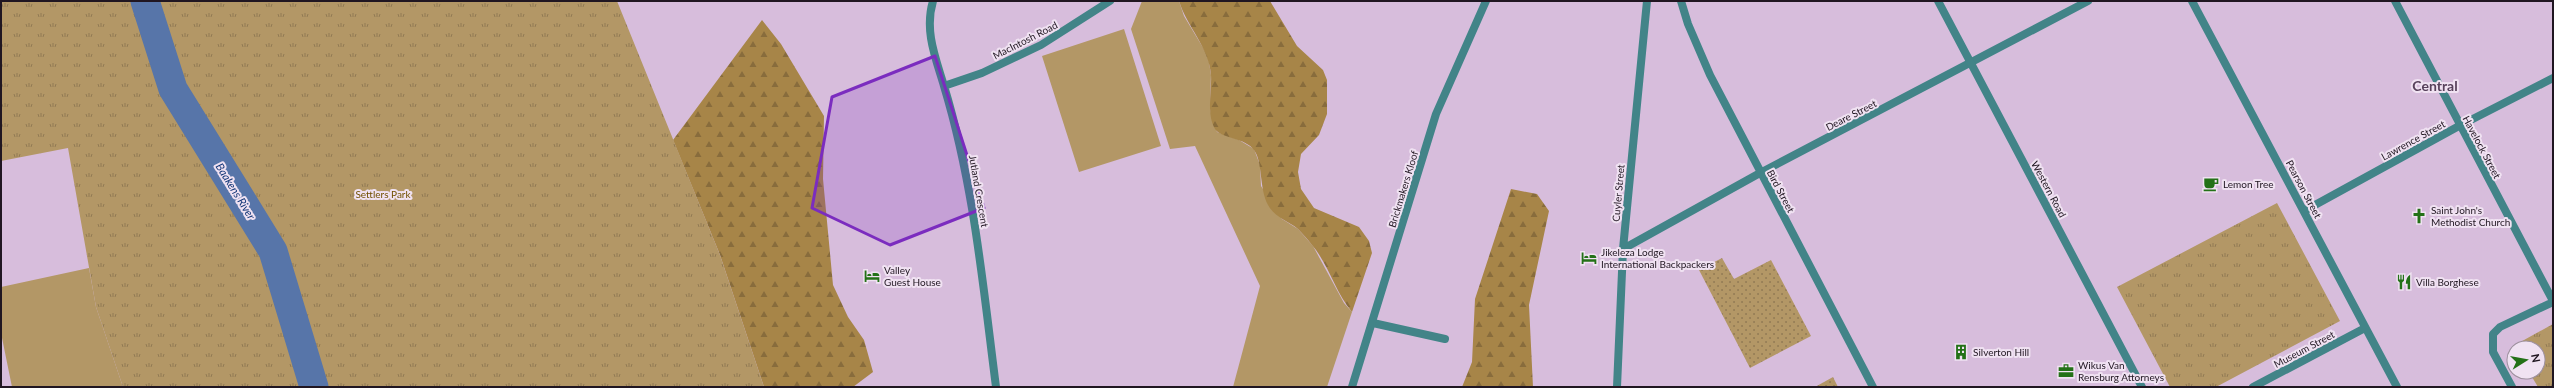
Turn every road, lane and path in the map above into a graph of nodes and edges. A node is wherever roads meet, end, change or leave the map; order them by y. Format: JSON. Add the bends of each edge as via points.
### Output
{"nodes":[{"id":1,"x":933,"y":1,"type":"edge"},
{"id":2,"x":1110,"y":1,"type":"edge"},
{"id":3,"x":1486,"y":1,"type":"edge"},
{"id":4,"x":1647,"y":1,"type":"edge"},
{"id":5,"x":1681,"y":1,"type":"edge"},
{"id":6,"x":1938,"y":1,"type":"edge"},
{"id":7,"x":2088,"y":1,"type":"edge"},
{"id":8,"x":2192,"y":1,"type":"edge"},
{"id":9,"x":2395,"y":1,"type":"edge"},
{"id":10,"x":1971,"y":64,"type":"junction"},
{"id":11,"x":2553,"y":78,"type":"edge"},
{"id":12,"x":944,"y":86,"type":"junction"},
{"id":13,"x":2459,"y":126,"type":"junction"},
{"id":14,"x":1760,"y":173,"type":"junction"},
{"id":15,"x":2304,"y":211,"type":"junction"},
{"id":16,"x":1623,"y":248,"type":"junction"},
{"id":17,"x":2553,"y":302,"type":"edge"},
{"id":18,"x":1373,"y":323,"type":"junction"},
{"id":19,"x":2365,"y":328,"type":"junction"},
{"id":20,"x":1445,"y":339,"type":"dead end"},
{"id":21,"x":996,"y":387,"type":"edge"},
{"id":22,"x":1352,"y":387,"type":"edge"},
{"id":23,"x":1617,"y":387,"type":"edge"},
{"id":24,"x":1873,"y":387,"type":"edge"},
{"id":25,"x":2142,"y":387,"type":"edge"},
{"id":26,"x":2253,"y":387,"type":"edge"},
{"id":27,"x":2397,"y":387,"type":"edge"},
{"id":28,"x":2512,"y":387,"type":"edge"}],
"edges":[{"from":1,"to":12,"type":"street","name":"Jutland Crescent","via":[[931,48]]},
{"from":2,"to":12,"type":"street","name":"MacIntosh Road","via":[[1041,45],[982,73]]},
{"from":3,"to":18,"type":"street","name":"Brickmakers Kloof","via":[[1436,114]]},
{"from":4,"to":16,"type":"street","name":"Cuyler Street"},
{"from":5,"to":14,"type":"street","name":"Bird Street","via":[[1710,75]]},
{"from":6,"to":10,"type":"street","name":"Western Road"},
{"from":7,"to":10,"type":"street","name":"Deare Street"},
{"from":8,"to":15,"type":"street","name":"Pearson Street"},
{"from":9,"to":13,"type":"street","name":"Havelock Street"},
{"from":10,"to":14,"type":"street","name":"Deare Street"},
{"from":10,"to":25,"type":"street","name":"Western Road"},
{"from":11,"to":13,"type":"street","name":"Lawrence Street"},
{"from":12,"to":21,"type":"street","name":"Jutland Crescent","via":[[971,194]]},
{"from":13,"to":15,"type":"street","name":"Lawrence Street"},
{"from":13,"to":17,"type":"street","name":"Havelock Street"},
{"from":14,"to":16,"type":"street","name":"Deare Street"},
{"from":14,"to":24,"type":"street","name":"Bird Street"},
{"from":15,"to":19,"type":"street","name":"Pearson Street"},
{"from":16,"to":23,"type":"street","name":"Cuyler Street"},
{"from":17,"to":28,"type":"street","via":[[2500,327],[2493,334],[2493,352]]},
{"from":18,"to":20,"type":"street"},
{"from":18,"to":22,"type":"street","name":"Brickmakers Kloof"},
{"from":19,"to":26,"type":"street","name":"Museum Street"},
{"from":19,"to":27,"type":"street","name":"Pearson Street"}]}
